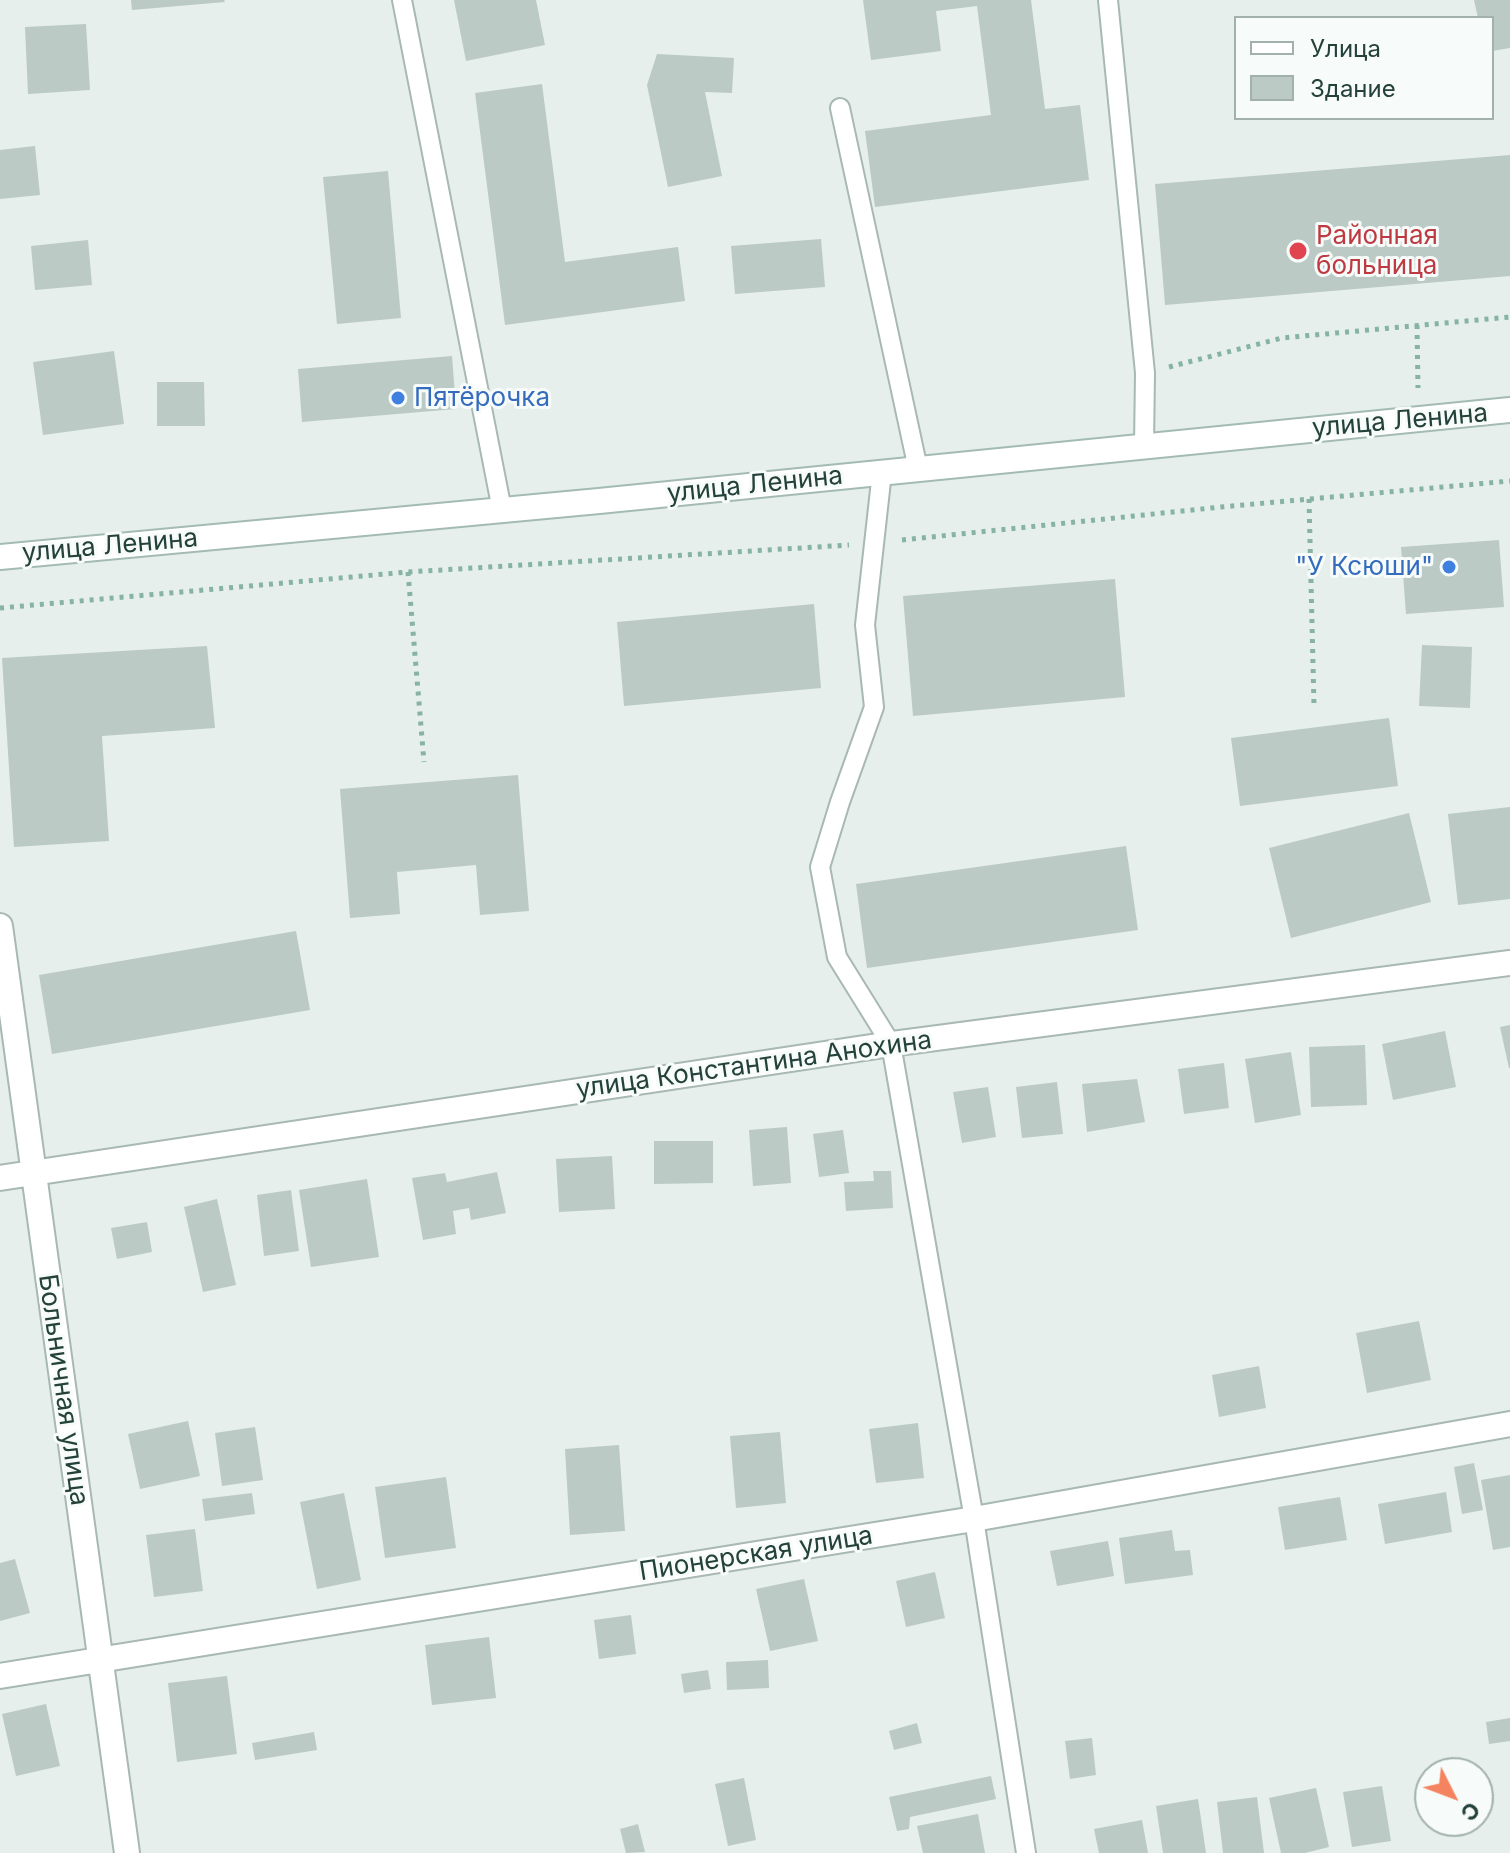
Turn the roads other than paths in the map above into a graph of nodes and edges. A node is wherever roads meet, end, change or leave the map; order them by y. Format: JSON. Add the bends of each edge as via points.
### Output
{"nodes":[{"id":1,"x":402,"y":0,"type":"edge"},
{"id":2,"x":1108,"y":0,"type":"edge"},
{"id":3,"x":840,"y":108,"type":"dead end"},
{"id":4,"x":1510,"y":410,"type":"edge"},
{"id":5,"x":1144,"y":446,"type":"junction"},
{"id":6,"x":918,"y":469,"type":"junction"},
{"id":7,"x":882,"y":472,"type":"junction"},
{"id":8,"x":502,"y":510,"type":"junction"},
{"id":9,"x":0,"y":557,"type":"edge"},
{"id":10,"x":0,"y":926,"type":"edge"},
{"id":11,"x":1510,"y":963,"type":"edge"},
{"id":12,"x":891,"y":1044,"type":"junction"},
{"id":13,"x":33,"y":1173,"type":"junction"},
{"id":14,"x":0,"y":1178,"type":"edge"},
{"id":15,"x":1510,"y":1424,"type":"edge"},
{"id":16,"x":974,"y":1519,"type":"junction"},
{"id":17,"x":100,"y":1660,"type":"junction"},
{"id":18,"x":0,"y":1676,"type":"edge"},
{"id":19,"x":127,"y":1853,"type":"edge"},
{"id":20,"x":1026,"y":1853,"type":"edge"}],
"edges":[{"from":1,"to":8,"type":"lane"},
{"from":2,"to":5,"type":"lane","via":[[1145,373]]},
{"from":3,"to":6,"type":"lane"},
{"from":4,"to":5,"type":"street","name":"улица Ленина"},
{"from":5,"to":6,"type":"street","name":"улица Ленина"},
{"from":6,"to":7,"type":"street","name":"улица Ленина"},
{"from":7,"to":8,"type":"street","name":"улица Ленина"},
{"from":7,"to":12,"type":"lane","via":[[865,625],[874,707],[820,867],[837,957]]},
{"from":8,"to":9,"type":"street","name":"улица Ленина"},
{"from":10,"to":13,"type":"street","name":"Больничная улица"},
{"from":11,"to":12,"type":"street","name":"улица Константина Анохина"},
{"from":12,"to":13,"type":"street","name":"улица Константина Анохина"},
{"from":12,"to":16,"type":"lane"},
{"from":13,"to":14,"type":"street","name":"улица Константина Анохина"},
{"from":13,"to":17,"type":"street","name":"Больничная улица"},
{"from":15,"to":16,"type":"street","name":"Пионерская улица"},
{"from":16,"to":17,"type":"street","name":"Пионерская улица"},
{"from":16,"to":20,"type":"lane"},
{"from":17,"to":18,"type":"street","name":"Пионерская улица"},
{"from":17,"to":19,"type":"street","name":"Больничная улица"}]}
